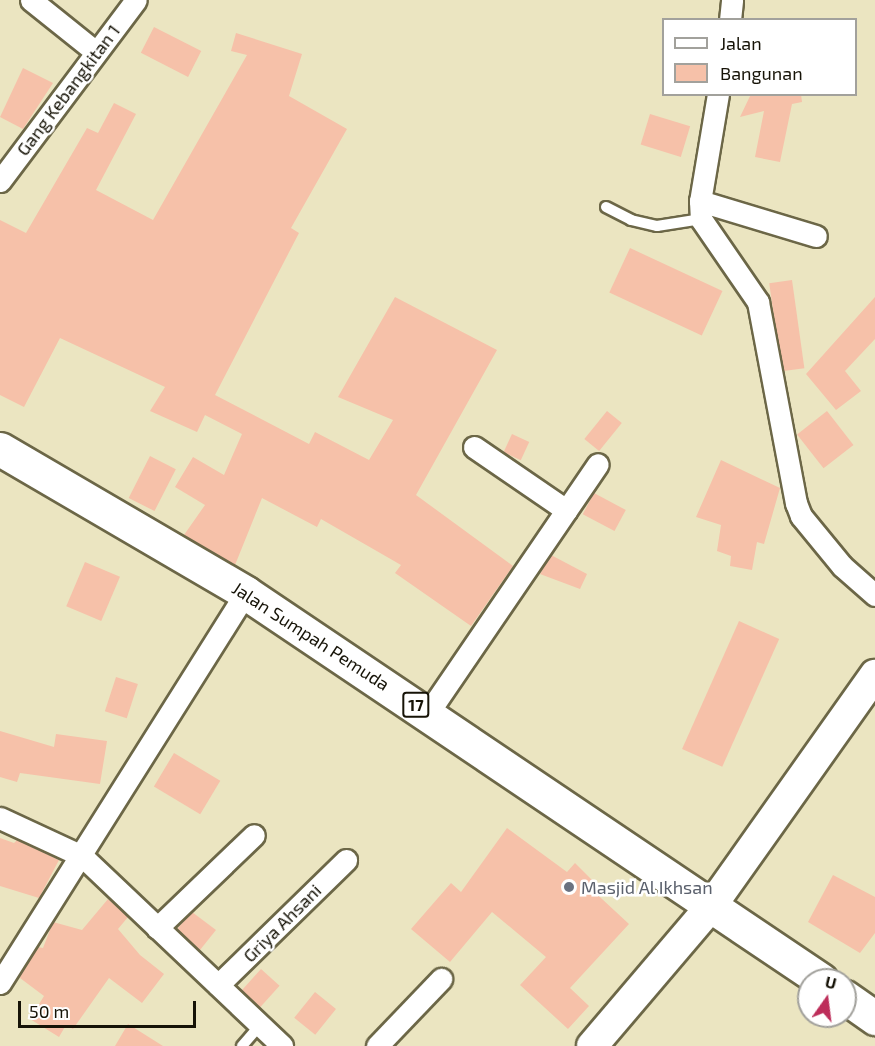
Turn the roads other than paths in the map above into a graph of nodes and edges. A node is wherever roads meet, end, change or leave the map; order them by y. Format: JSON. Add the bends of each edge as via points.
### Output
{"nodes":[{"id":1,"x":31,"y":0,"type":"edge"},
{"id":2,"x":136,"y":0,"type":"edge"},
{"id":3,"x":732,"y":0,"type":"edge"},
{"id":4,"x":729,"y":18,"type":"edge"},
{"id":5,"x":96,"y":52,"type":"junction"},
{"id":6,"x":718,"y":96,"type":"edge"},
{"id":7,"x":0,"y":181,"type":"edge"},
{"id":8,"x":606,"y":207,"type":"dead end"},
{"id":9,"x":700,"y":210,"type":"junction"},
{"id":10,"x":816,"y":236,"type":"dead end"},
{"id":11,"x":474,"y":447,"type":"dead end"},
{"id":12,"x":0,"y":449,"type":"edge"},
{"id":13,"x":598,"y":464,"type":"dead end"},
{"id":14,"x":566,"y":510,"type":"junction"},
{"id":15,"x":246,"y":593,"type":"junction"},
{"id":16,"x":875,"y":595,"type":"edge"},
{"id":17,"x":875,"y":675,"type":"edge"},
{"id":18,"x":428,"y":713,"type":"junction"},
{"id":19,"x":0,"y":818,"type":"edge"},
{"id":20,"x":254,"y":835,"type":"dead end"},
{"id":21,"x":82,"y":856,"type":"junction"},
{"id":22,"x":346,"y":860,"type":"dead end"},
{"id":23,"x":712,"y":905,"type":"junction"},
{"id":24,"x":158,"y":928,"type":"junction"},
{"id":25,"x":804,"y":968,"type":"edge"},
{"id":26,"x":441,"y":980,"type":"dead end"},
{"id":27,"x":0,"y":983,"type":"edge"},
{"id":28,"x":218,"y":985,"type":"junction"},
{"id":29,"x":857,"y":1005,"type":"edge"},
{"id":30,"x":875,"y":1017,"type":"edge"},
{"id":31,"x":260,"y":1025,"type":"junction"},
{"id":32,"x":597,"y":1044,"type":"edge"},
{"id":33,"x":243,"y":1046,"type":"edge"},
{"id":34,"x":282,"y":1046,"type":"edge"},
{"id":35,"x":377,"y":1046,"type":"edge"}],
"edges":[{"from":1,"to":5,"type":"street"},
{"from":2,"to":5,"type":"street","name":"Gang Kebangkitan 1"},
{"from":3,"to":4,"type":"street"},
{"from":5,"to":7,"type":"street","name":"Gang Kebangkitan 1"},
{"from":6,"to":9,"type":"street"},
{"from":8,"to":9,"type":"lane","via":[[631,220],[657,226]]},
{"from":9,"to":10,"type":"street"},
{"from":9,"to":16,"type":"street","via":[[758,302],[798,510],[842,566]]},
{"from":11,"to":14,"type":"street"},
{"from":12,"to":15,"type":"highway","name":"Jalan Sumpah Pemuda","number":"17"},
{"from":13,"to":14,"type":"street"},
{"from":14,"to":18,"type":"street"},
{"from":15,"to":18,"type":"highway","name":"Jalan Sumpah Pemuda","number":"17"},
{"from":15,"to":21,"type":"street"},
{"from":17,"to":23,"type":"main road"},
{"from":18,"to":23,"type":"highway","name":"Jalan Sumpah Pemuda","number":"17"},
{"from":19,"to":21,"type":"street"},
{"from":20,"to":24,"type":"street"},
{"from":21,"to":24,"type":"street"},
{"from":21,"to":27,"type":"street"},
{"from":22,"to":28,"type":"street","name":"Griya Ahsani"},
{"from":23,"to":25,"type":"highway","name":"Jalan Sumpah Pemuda","number":"17"},
{"from":23,"to":32,"type":"main road"},
{"from":24,"to":28,"type":"street"},
{"from":26,"to":35,"type":"street"},
{"from":28,"to":31,"type":"street"},
{"from":29,"to":30,"type":"highway"},
{"from":31,"to":33,"type":"lane"},
{"from":31,"to":34,"type":"street"}]}
